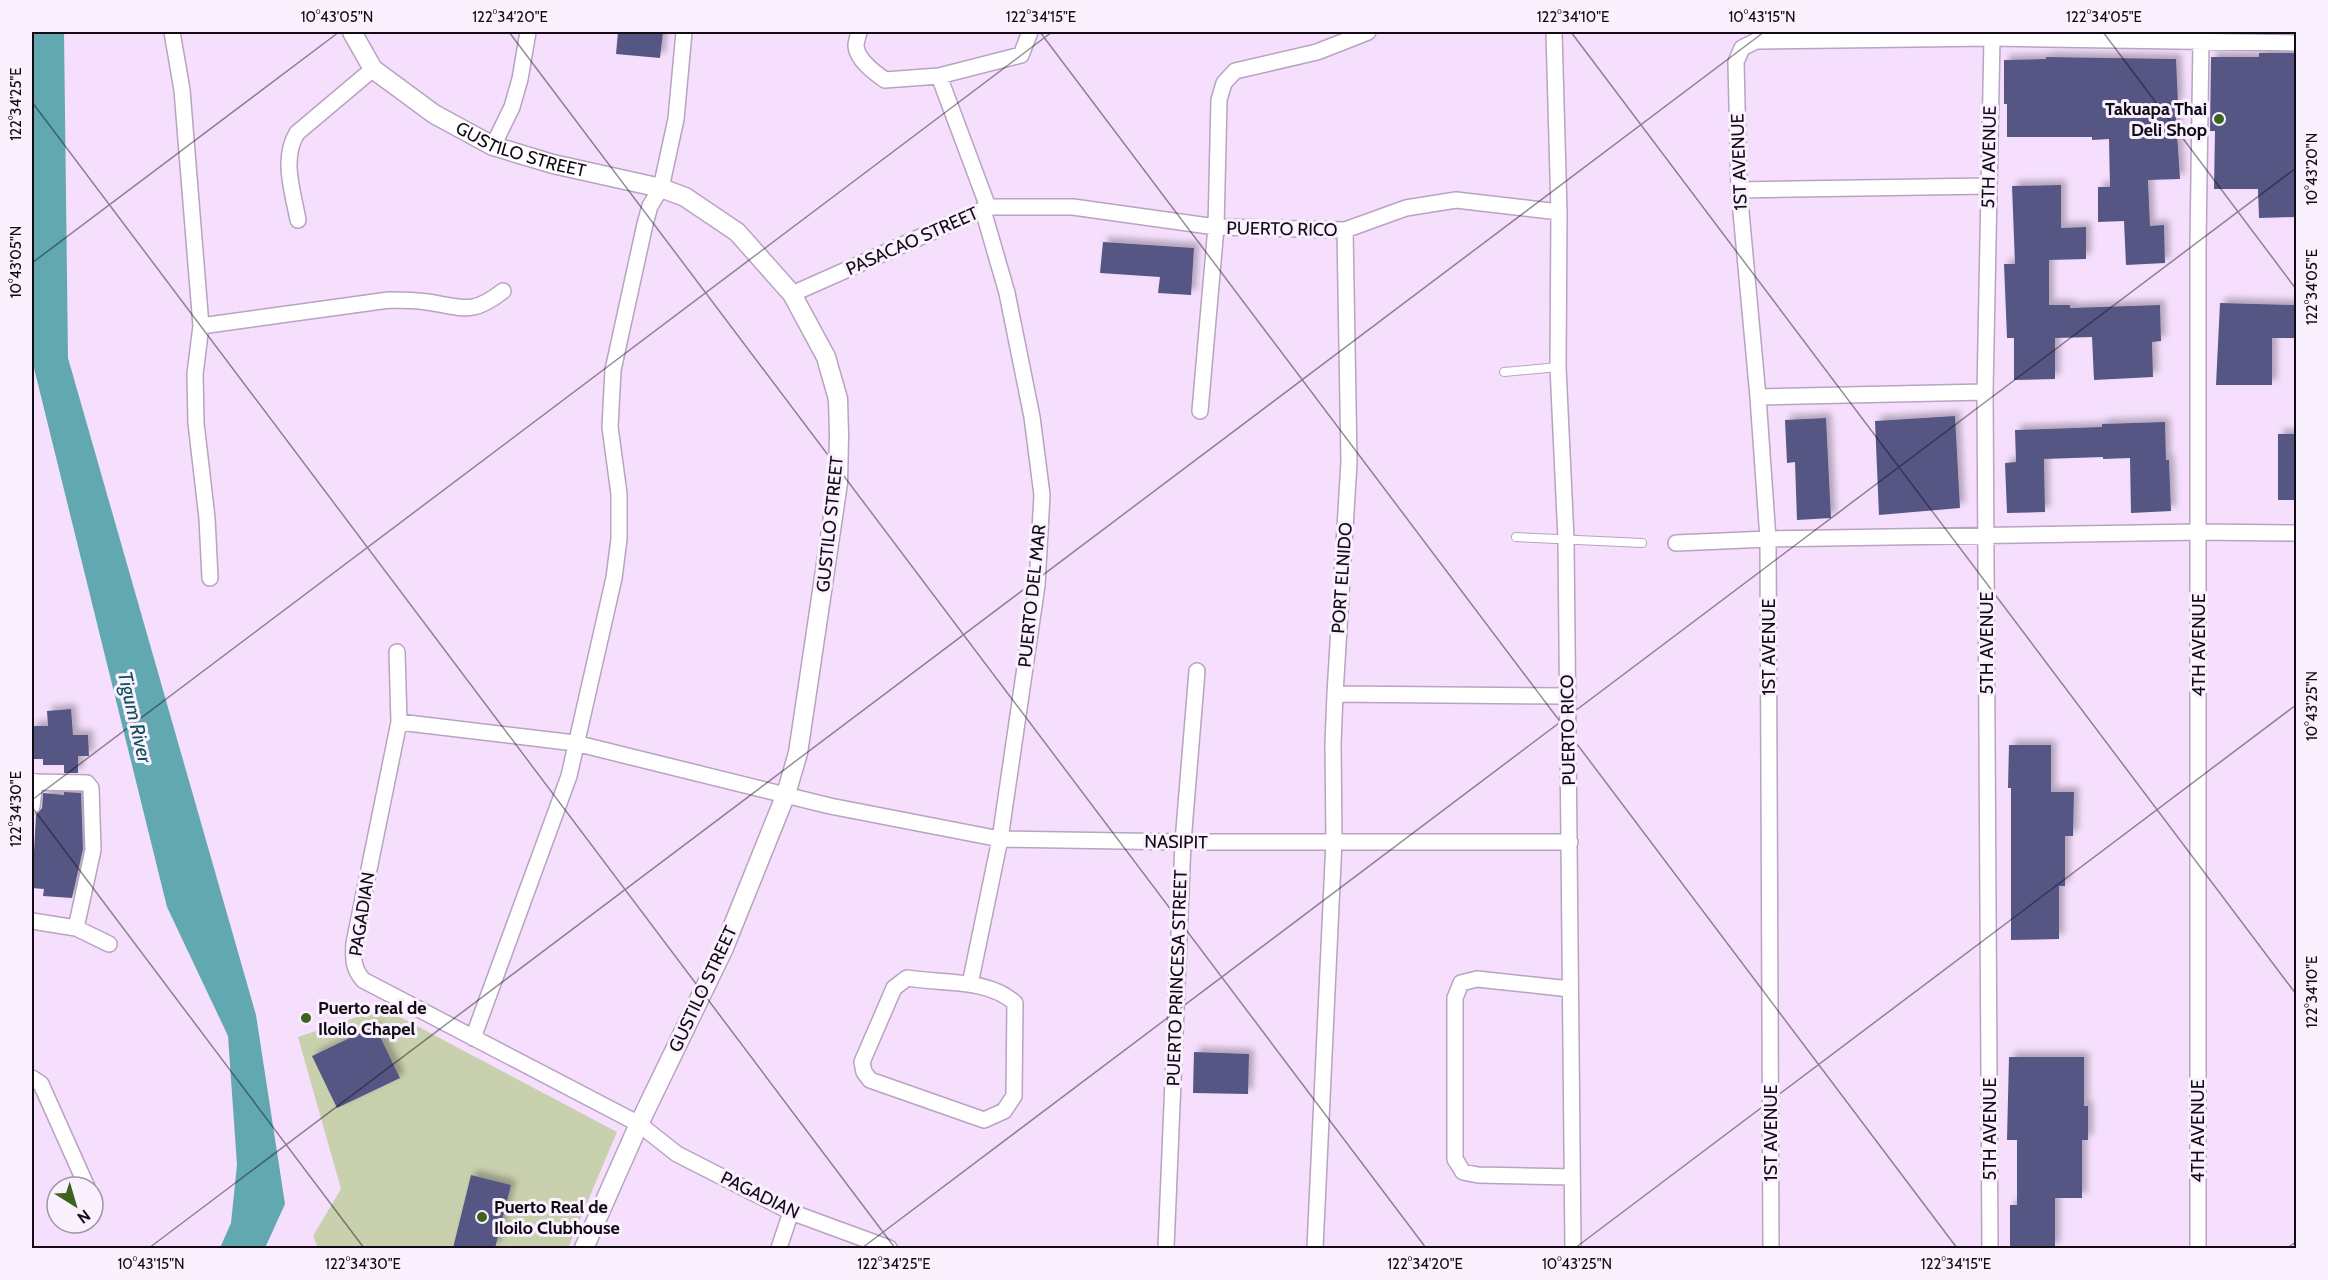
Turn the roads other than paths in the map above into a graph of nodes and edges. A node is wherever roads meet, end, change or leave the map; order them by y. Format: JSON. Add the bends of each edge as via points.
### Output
{"nodes":[{"id":1,"x":172,"y":32,"type":"edge"},
{"id":2,"x":352,"y":32,"type":"edge"},
{"id":3,"x":528,"y":32,"type":"edge"},
{"id":4,"x":684,"y":32,"type":"edge"},
{"id":5,"x":859,"y":32,"type":"edge"},
{"id":6,"x":1030,"y":32,"type":"edge"},
{"id":7,"x":1368,"y":32,"type":"edge"},
{"id":8,"x":1554,"y":32,"type":"edge"},
{"id":9,"x":1992,"y":38,"type":"junction"},
{"id":10,"x":2201,"y":41,"type":"junction"},
{"id":11,"x":2296,"y":43,"type":"edge"},
{"id":12,"x":373,"y":69,"type":"junction"},
{"id":13,"x":939,"y":76,"type":"junction"},
{"id":14,"x":493,"y":146,"type":"junction"},
{"id":15,"x":1988,"y":186,"type":"junction"},
{"id":16,"x":661,"y":188,"type":"junction"},
{"id":17,"x":1738,"y":190,"type":"junction"},
{"id":18,"x":985,"y":208,"type":"junction"},
{"id":19,"x":1559,"y":212,"type":"junction"},
{"id":20,"x":298,"y":220,"type":"dead end"},
{"id":21,"x":1216,"y":228,"type":"junction"},
{"id":22,"x":1345,"y":230,"type":"junction"},
{"id":23,"x":503,"y":291,"type":"dead end"},
{"id":24,"x":792,"y":294,"type":"junction"},
{"id":25,"x":201,"y":326,"type":"junction"},
{"id":26,"x":1558,"y":367,"type":"junction"},
{"id":27,"x":1504,"y":372,"type":"dead end"},
{"id":28,"x":1984,"y":392,"type":"junction"},
{"id":29,"x":1758,"y":397,"type":"junction"},
{"id":30,"x":1200,"y":411,"type":"dead end"},
{"id":31,"x":2199,"y":532,"type":"junction"},
{"id":32,"x":2296,"y":533,"type":"edge"},
{"id":33,"x":1986,"y":536,"type":"junction"},
{"id":34,"x":1516,"y":537,"type":"dead end"},
{"id":35,"x":1566,"y":539,"type":"junction"},
{"id":36,"x":1768,"y":539,"type":"junction"},
{"id":37,"x":1642,"y":543,"type":"dead end"},
{"id":38,"x":1676,"y":543,"type":"dead end"},
{"id":39,"x":210,"y":578,"type":"dead end"},
{"id":40,"x":397,"y":652,"type":"dead end"},
{"id":41,"x":1197,"y":671,"type":"dead end"},
{"id":42,"x":1335,"y":694,"type":"junction"},
{"id":43,"x":1567,"y":696,"type":"junction"},
{"id":44,"x":399,"y":722,"type":"junction"},
{"id":45,"x":575,"y":743,"type":"junction"},
{"id":46,"x":33,"y":782,"type":"edge"},
{"id":47,"x":786,"y":794,"type":"junction"},
{"id":48,"x":32,"y":806,"type":"edge"},
{"id":49,"x":1000,"y":839,"type":"junction"},
{"id":50,"x":1335,"y":841,"type":"junction"},
{"id":51,"x":1183,"y":842,"type":"junction"},
{"id":52,"x":1570,"y":842,"type":"junction"},
{"id":53,"x":32,"y":921,"type":"edge"},
{"id":54,"x":76,"y":928,"type":"junction"},
{"id":55,"x":109,"y":944,"type":"dead end"},
{"id":56,"x":970,"y":984,"type":"junction"},
{"id":57,"x":1570,"y":988,"type":"junction"},
{"id":58,"x":473,"y":1038,"type":"junction"},
{"id":59,"x":32,"y":1078,"type":"edge"},
{"id":60,"x":639,"y":1124,"type":"junction"},
{"id":61,"x":82,"y":1175,"type":"edge"},
{"id":62,"x":1572,"y":1177,"type":"junction"},
{"id":63,"x":791,"y":1212,"type":"junction"},
{"id":64,"x":584,"y":1248,"type":"edge"},
{"id":65,"x":779,"y":1248,"type":"edge"},
{"id":66,"x":889,"y":1248,"type":"edge"},
{"id":67,"x":1166,"y":1248,"type":"edge"},
{"id":68,"x":1315,"y":1248,"type":"edge"},
{"id":69,"x":1573,"y":1248,"type":"edge"},
{"id":70,"x":1771,"y":1248,"type":"edge"},
{"id":71,"x":1990,"y":1248,"type":"edge"},
{"id":72,"x":2198,"y":1248,"type":"edge"}],
"edges":[{"from":1,"to":25,"type":"street","via":[[182,90]]},
{"from":2,"to":12,"type":"street","name":"GUSTILO STREET"},
{"from":3,"to":14,"type":"street","via":[[512,107]]},
{"from":4,"to":16,"type":"street","via":[[675,119]]},
{"from":5,"to":13,"type":"street","via":[[858,54],[885,80]]},
{"from":6,"to":13,"type":"street","via":[[1021,55]]},
{"from":7,"to":21,"type":"street","via":[[1317,52],[1234,71],[1224,83],[1219,100]]},
{"from":8,"to":19,"type":"street","name":"PUERTO RICO"},
{"from":9,"to":10,"type":"street"},
{"from":9,"to":15,"type":"street","name":"5TH AVENUE"},
{"from":9,"to":17,"type":"street","name":"1ST AVENUE","via":[[1756,41],[1742,48],[1736,62]]},
{"from":10,"to":11,"type":"street"},
{"from":10,"to":31,"type":"street","name":"4TH AVENUE"},
{"from":12,"to":14,"type":"street","name":"GUSTILO STREET","via":[[434,114]]},
{"from":12,"to":20,"type":"street","via":[[297,133],[291,143],[288,163]]},
{"from":13,"to":18,"type":"street","name":"PUERTO DEL MAR"},
{"from":14,"to":16,"type":"street","name":"GUSTILO STREET"},
{"from":15,"to":17,"type":"street"},
{"from":15,"to":28,"type":"street","name":"5TH AVENUE"},
{"from":16,"to":24,"type":"street","name":"GUSTILO STREET","via":[[685,197],[737,232]]},
{"from":16,"to":45,"type":"street","via":[[645,224],[613,370],[610,427],[619,494],[619,539],[614,578]]},
{"from":17,"to":29,"type":"street","name":"1ST AVENUE"},
{"from":18,"to":21,"type":"street","name":"PASACAO STREET","via":[[1073,207]]},
{"from":18,"to":24,"type":"street","name":"PASACAO STREET"},
{"from":18,"to":49,"type":"street","name":"PUERTO DEL MAR","via":[[1032,417],[1042,495],[1038,585]]},
{"from":19,"to":22,"type":"street","name":"PUERTO RICO","via":[[1456,200],[1406,208]]},
{"from":19,"to":26,"type":"street","name":"PUERTO RICO"},
{"from":21,"to":22,"type":"street","name":"PUERTO RICO"},
{"from":21,"to":30,"type":"street"},
{"from":22,"to":42,"type":"street","name":"PORT ELNIDO","via":[[1349,462]]},
{"from":23,"to":25,"type":"street","via":[[480,307],[389,300]]},
{"from":24,"to":47,"type":"street","name":"GUSTILO STREET","via":[[826,357],[838,399],[839,435],[838,483],[825,579],[798,753]]},
{"from":25,"to":39,"type":"street","via":[[195,374],[196,423]]},
{"from":26,"to":27,"type":"lane"},
{"from":26,"to":35,"type":"street","name":"PUERTO RICO"},
{"from":28,"to":29,"type":"street"},
{"from":28,"to":33,"type":"street","name":"5TH AVENUE"},
{"from":29,"to":36,"type":"street","name":"1ST AVENUE"},
{"from":31,"to":32,"type":"street"},
{"from":31,"to":33,"type":"street"},
{"from":31,"to":72,"type":"street","name":"4TH AVENUE"},
{"from":33,"to":36,"type":"street"},
{"from":33,"to":71,"type":"street","name":"5TH AVENUE"},
{"from":34,"to":35,"type":"lane"},
{"from":35,"to":37,"type":"lane"},
{"from":35,"to":43,"type":"street","name":"PUERTO RICO"},
{"from":36,"to":38,"type":"street"},
{"from":36,"to":70,"type":"street","name":"1ST AVENUE"},
{"from":40,"to":44,"type":"street","name":"PAGADIAN"},
{"from":41,"to":51,"type":"street","name":"PUERTO PRINCESA STREET"},
{"from":42,"to":43,"type":"street"},
{"from":42,"to":50,"type":"street","name":"PORT ELNIDO"},
{"from":43,"to":52,"type":"street","name":"PUERTO RICO"},
{"from":44,"to":45,"type":"street"},
{"from":44,"to":58,"type":"street","name":"PAGADIAN","via":[[353,960],[363,980]]},
{"from":45,"to":47,"type":"street"},
{"from":45,"to":58,"type":"street","via":[[569,776]]},
{"from":46,"to":48,"type":"street"},
{"from":46,"to":54,"type":"street","via":[[87,783],[91,788],[93,850]]},
{"from":47,"to":49,"type":"street","name":"NASIPIT"},
{"from":47,"to":60,"type":"street","name":"GUSTILO STREET","via":[[724,948]]},
{"from":49,"to":51,"type":"street","name":"NASIPIT"},
{"from":49,"to":56,"type":"street","name":"PUERTO DEL MAR"},
{"from":50,"to":51,"type":"street","name":"NASIPIT"},
{"from":50,"to":52,"type":"street","name":"NASIPIT"},
{"from":50,"to":68,"type":"street","name":"PORT ELNIDO"},
{"from":51,"to":67,"type":"street","name":"PUERTO PRINCESA STREET"},
{"from":52,"to":57,"type":"street","name":"PUERTO RICO"},
{"from":53,"to":54,"type":"street"},
{"from":54,"to":55,"type":"street"},
{"from":56,"to":56,"type":"street","via":[[907,978],[894,988],[862,1062],[870,1080],[984,1120],[1004,1112],[1014,1096],[1015,1003],[1007,996]]},
{"from":57,"to":62,"type":"street","name":"PUERTO RICO"},
{"from":57,"to":62,"type":"street","via":[[1477,979],[1461,983],[1455,998],[1455,1159],[1463,1172],[1478,1175]]},
{"from":58,"to":60,"type":"street","name":"PAGADIAN"},
{"from":59,"to":61,"type":"street","via":[[41,1084]]},
{"from":60,"to":63,"type":"street","name":"PAGADIAN","via":[[677,1154]]},
{"from":60,"to":64,"type":"street","name":"GUSTILO STREET"},
{"from":62,"to":69,"type":"street","name":"PUERTO RICO"},
{"from":63,"to":65,"type":"street"},
{"from":63,"to":66,"type":"street","name":"PAGADIAN"}]}
